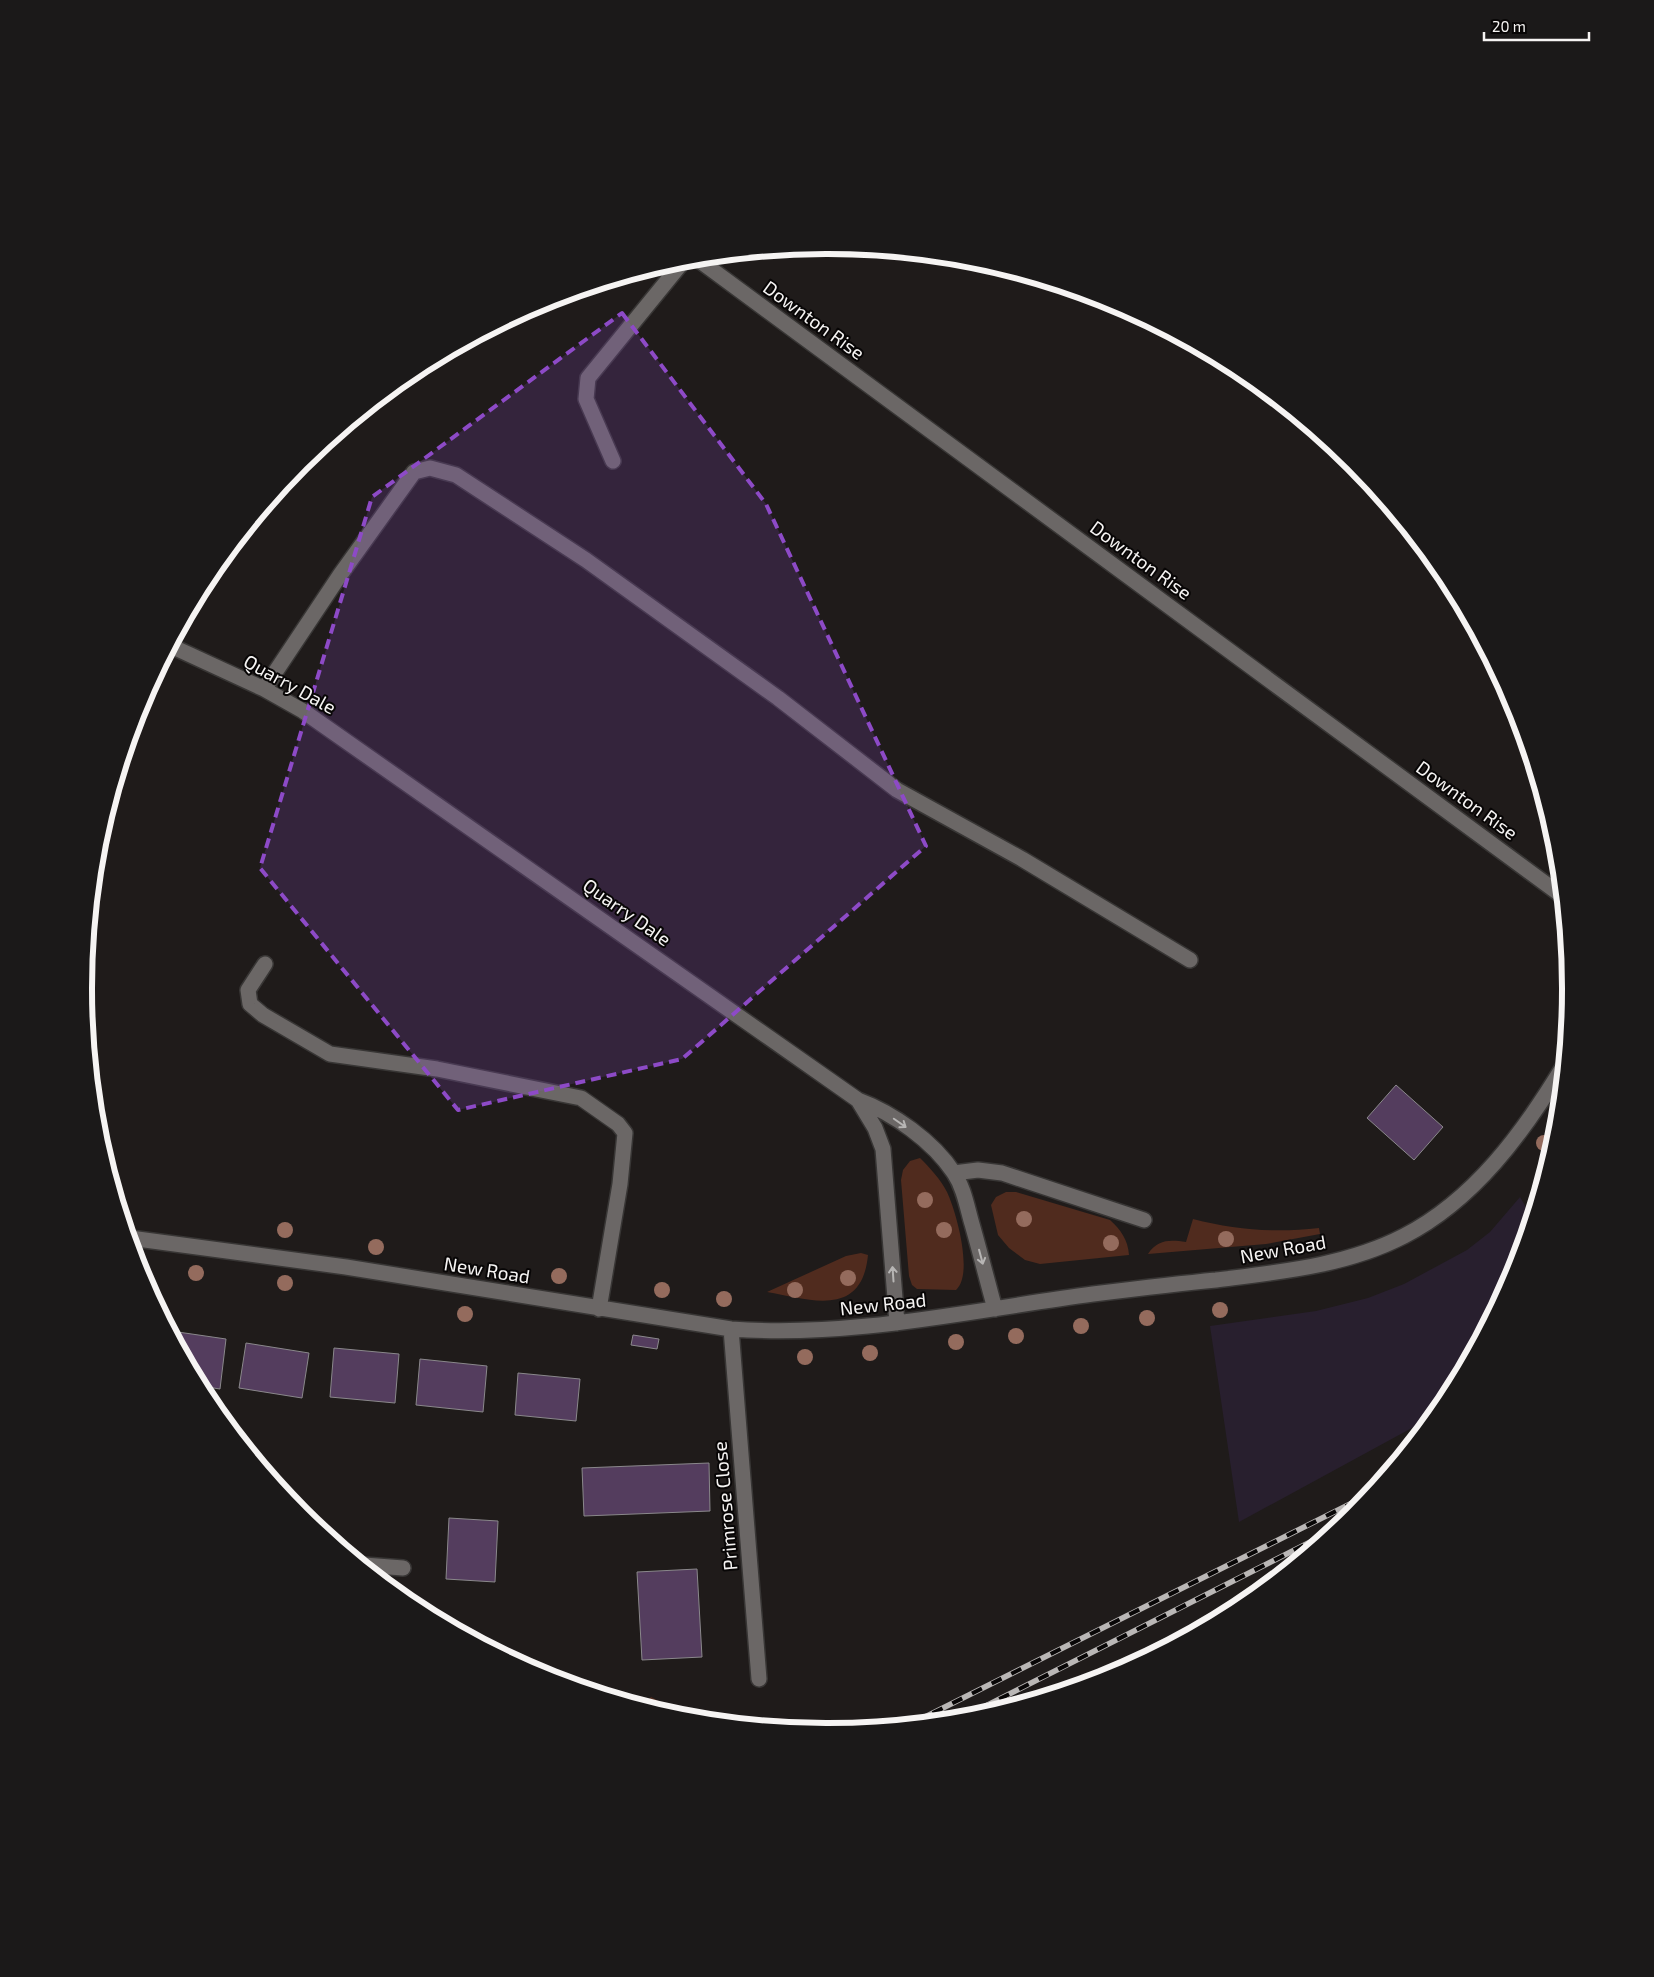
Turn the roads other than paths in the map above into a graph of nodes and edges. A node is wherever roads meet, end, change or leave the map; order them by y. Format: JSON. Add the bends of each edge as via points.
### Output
{"nodes":[{"id":1,"x":705,"y":264,"type":"edge"},
{"id":2,"x":676,"y":270,"type":"edge"},
{"id":3,"x":613,"y":461,"type":"dead end"},
{"id":4,"x":176,"y":648,"type":"edge"},
{"id":5,"x":264,"y":688,"type":"junction"},
{"id":6,"x":1555,"y":890,"type":"edge"},
{"id":7,"x":1190,"y":960,"type":"dead end"},
{"id":8,"x":265,"y":964,"type":"dead end"},
{"id":9,"x":1556,"y":1077,"type":"edge"},
{"id":10,"x":858,"y":1100,"type":"junction"},
{"id":11,"x":954,"y":1173,"type":"junction"},
{"id":12,"x":1144,"y":1220,"type":"dead end"},
{"id":13,"x":136,"y":1239,"type":"edge"},
{"id":14,"x":599,"y":1309,"type":"junction"},
{"id":15,"x":995,"y":1309,"type":"junction"},
{"id":16,"x":897,"y":1323,"type":"junction"},
{"id":17,"x":731,"y":1329,"type":"junction"},
{"id":18,"x":374,"y":1566,"type":"edge"},
{"id":19,"x":402,"y":1568,"type":"dead end"},
{"id":20,"x":759,"y":1679,"type":"dead end"}],
"edges":[{"from":1,"to":6,"type":"street","name":"Downton Rise"},
{"from":2,"to":3,"type":"street","via":[[588,378],[586,399]]},
{"from":4,"to":5,"type":"street","name":"Quarry Dale"},
{"from":5,"to":7,"type":"street","via":[[414,472],[430,468],[456,475],[586,560],[778,698],[897,790],[1022,859]]},
{"from":5,"to":10,"type":"street","name":"Quarry Dale","via":[[344,738]]},
{"from":8,"to":14,"type":"street","via":[[248,990],[250,1004],[330,1054],[436,1069],[581,1098],[618,1124],[625,1133],[620,1184]]},
{"from":9,"to":15,"type":"street","name":"New Road","via":[[1523,1128],[1464,1195],[1438,1216],[1365,1252],[1272,1273]]},
{"from":10,"to":11,"type":"street","one_way":true,"via":[[878,1108],[910,1130]]},
{"from":16,"to":10,"type":"street","name":"Quarry Dale","one_way":true,"via":[[883,1148]]},
{"from":11,"to":12,"type":"street","via":[[1002,1172]]},
{"from":11,"to":15,"type":"street","one_way":true,"via":[[964,1193]]},
{"from":13,"to":14,"type":"street","name":"New Road","via":[[336,1266]]},
{"from":14,"to":17,"type":"street","name":"New Road"},
{"from":15,"to":16,"type":"street","name":"New Road"},
{"from":16,"to":17,"type":"street","name":"New Road","via":[[795,1332]]},
{"from":17,"to":20,"type":"street","name":"Primrose Close"},
{"from":18,"to":19,"type":"street"}]}
